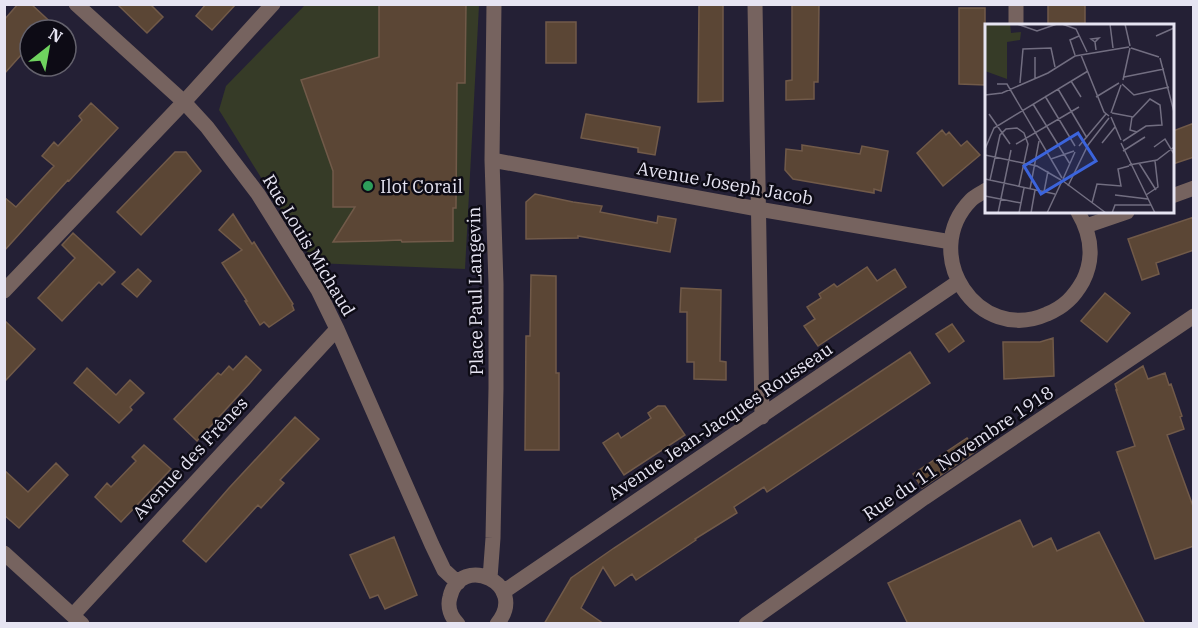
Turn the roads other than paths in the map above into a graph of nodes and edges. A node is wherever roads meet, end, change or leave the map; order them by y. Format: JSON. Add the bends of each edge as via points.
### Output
{"nodes":[{"id":1,"x":76,"y":4,"type":"edge"},
{"id":2,"x":273,"y":4,"type":"edge"},
{"id":3,"x":494,"y":4,"type":"edge"},
{"id":4,"x":755,"y":4,"type":"edge"},
{"id":5,"x":1016,"y":4,"type":"edge"},
{"id":6,"x":1016,"y":24,"type":"edge"},
{"id":7,"x":184,"y":102,"type":"junction"},
{"id":8,"x":492,"y":160,"type":"junction"},
{"id":9,"x":1194,"y":188,"type":"edge"},
{"id":10,"x":985,"y":191,"type":"edge"},
{"id":11,"x":1174,"y":196,"type":"edge"},
{"id":12,"x":758,"y":209,"type":"junction"},
{"id":13,"x":1079,"y":213,"type":"edge"},
{"id":14,"x":1124,"y":213,"type":"edge"},
{"id":15,"x":1086,"y":226,"type":"junction"},
{"id":16,"x":951,"y":242,"type":"junction"},
{"id":17,"x":958,"y":282,"type":"junction"},
{"id":18,"x":4,"y":291,"type":"edge"},
{"id":19,"x":1194,"y":316,"type":"edge"},
{"id":20,"x":337,"y":329,"type":"junction"},
{"id":21,"x":762,"y":417,"type":"junction"},
{"id":22,"x":4,"y":553,"type":"edge"},
{"id":23,"x":490,"y":578,"type":"junction"},
{"id":24,"x":458,"y":583,"type":"junction"},
{"id":25,"x":503,"y":592,"type":"junction"},
{"id":26,"x":77,"y":619,"type":"edge"},
{"id":27,"x":455,"y":623,"type":"edge"},
{"id":28,"x":497,"y":624,"type":"edge"},
{"id":29,"x":746,"y":624,"type":"edge"}],
"edges":[{"from":1,"to":7,"type":"street","name":"Rue Louis Michaud"},
{"from":2,"to":7,"type":"street"},
{"from":3,"to":8,"type":"street","name":"Place Paul Langevin"},
{"from":4,"to":12,"type":"street"},
{"from":5,"to":6,"type":"street"},
{"from":7,"to":18,"type":"street"},
{"from":7,"to":20,"type":"street","name":"Rue Louis Michaud","via":[[258,195],[318,290]]},
{"from":8,"to":12,"type":"street","name":"Avenue Joseph Jacob"},
{"from":8,"to":23,"type":"street","name":"Place Paul Langevin","via":[[496,388]]},
{"from":9,"to":11,"type":"street"},
{"from":10,"to":16,"type":"street","via":[[972,200],[958,219]]},
{"from":12,"to":16,"type":"street","name":"Avenue Joseph Jacob"},
{"from":12,"to":21,"type":"street"},
{"from":13,"to":15,"type":"street"},
{"from":14,"to":15,"type":"street"},
{"from":15,"to":17,"type":"street","via":[[1091,249],[1087,273],[1076,293],[1059,309],[1037,319],[1014,320],[991,314],[972,301]]},
{"from":16,"to":17,"type":"street","via":[[951,263]]},
{"from":17,"to":21,"type":"street","name":"Avenue Jean-Jacques Rousseau"},
{"from":19,"to":29,"type":"street","name":"Rue du 11 Novembre 1918","via":[[915,504]]},
{"from":20,"to":24,"type":"street","name":"Rue Louis Michaud","via":[[419,518],[444,570]]},
{"from":20,"to":26,"type":"street","name":"Avenue des Frênes"},
{"from":21,"to":25,"type":"street","name":"Avenue Jean-Jacques Rousseau"},
{"from":22,"to":26,"type":"street"},
{"from":23,"to":24,"type":"street","via":[[474,575]]},
{"from":23,"to":25,"type":"street"},
{"from":24,"to":27,"type":"street","via":[[449,602]]},
{"from":25,"to":28,"type":"street","via":[[505,608]]}]}
